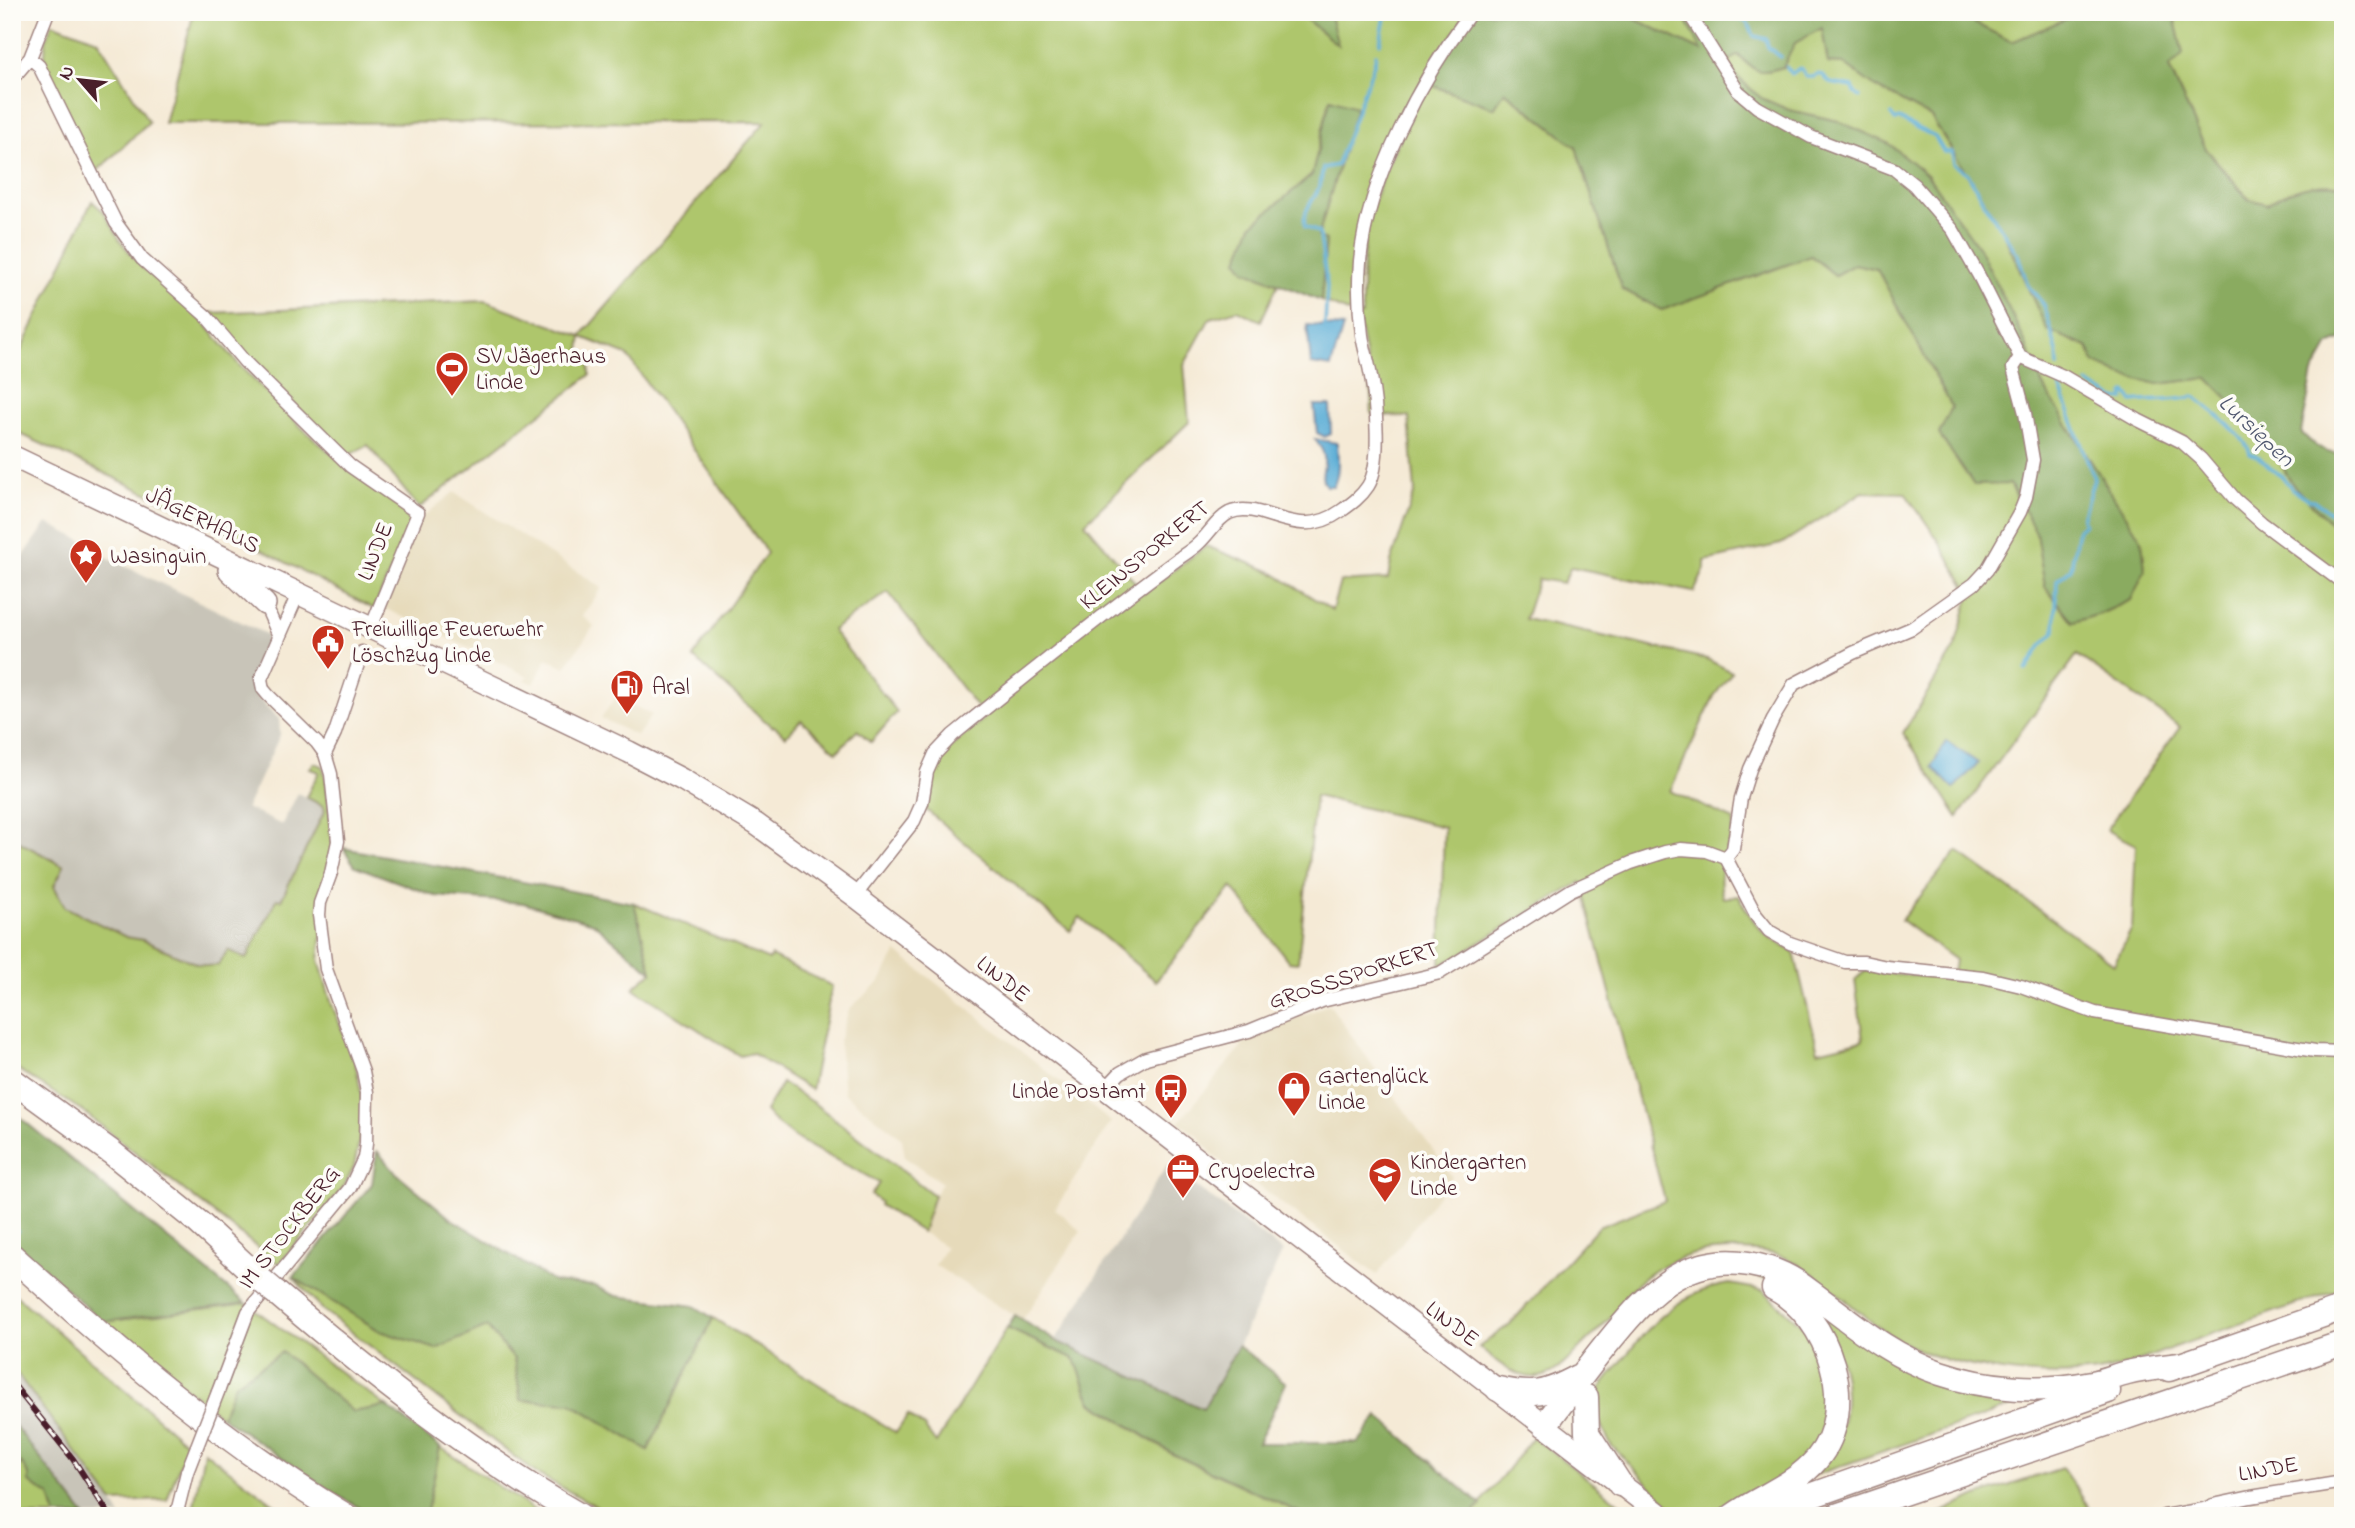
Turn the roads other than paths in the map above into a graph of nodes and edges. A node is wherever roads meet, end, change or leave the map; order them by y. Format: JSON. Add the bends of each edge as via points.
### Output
{"nodes":[{"id":1,"x":48,"y":12,"type":"edge"},
{"id":2,"x":1471,"y":12,"type":"edge"},
{"id":3,"x":1688,"y":12,"type":"edge"},
{"id":4,"x":30,"y":58,"type":"junction"},
{"id":5,"x":12,"y":79,"type":"edge"},
{"id":6,"x":2020,"y":357,"type":"junction"},
{"id":7,"x":12,"y":456,"type":"edge"},
{"id":8,"x":217,"y":555,"type":"junction"},
{"id":9,"x":2343,"y":583,"type":"edge"},
{"id":10,"x":298,"y":594,"type":"junction"},
{"id":11,"x":265,"y":604,"type":"joint"},
{"id":12,"x":370,"y":630,"type":"junction"},
{"id":13,"x":279,"y":636,"type":"junction"},
{"id":14,"x":362,"y":652,"type":"dead end"},
{"id":15,"x":325,"y":754,"type":"junction"},
{"id":16,"x":1726,"y":858,"type":"junction"},
{"id":17,"x":855,"y":896,"type":"junction"},
{"id":18,"x":2343,"y":1052,"type":"edge"},
{"id":19,"x":12,"y":1080,"type":"edge"},
{"id":20,"x":1105,"y":1089,"type":"junction"},
{"id":21,"x":12,"y":1256,"type":"edge"},
{"id":22,"x":2343,"y":1308,"type":"edge"},
{"id":23,"x":2343,"y":1343,"type":"edge"},
{"id":24,"x":2185,"y":1364,"type":"junction"},
{"id":25,"x":1584,"y":1386,"type":"junction"},
{"id":26,"x":1498,"y":1389,"type":"junction"},
{"id":27,"x":1551,"y":1430,"type":"junction"},
{"id":28,"x":2343,"y":1482,"type":"edge"},
{"id":29,"x":1620,"y":1484,"type":"junction"},
{"id":30,"x":2204,"y":1513,"type":"edge"},
{"id":31,"x":181,"y":1516,"type":"edge"},
{"id":32,"x":346,"y":1516,"type":"edge"},
{"id":33,"x":580,"y":1516,"type":"edge"},
{"id":34,"x":1661,"y":1516,"type":"edge"},
{"id":35,"x":1733,"y":1516,"type":"edge"},
{"id":36,"x":1754,"y":1516,"type":"edge"},
{"id":37,"x":1836,"y":1516,"type":"edge"},
{"id":38,"x":2164,"y":1516,"type":"edge"}],
"edges":[{"from":1,"to":4,"type":"street"},
{"from":2,"to":17,"type":"street","name":"KLEINSPORKERT","via":[[1403,125],[1375,188],[1365,229],[1360,318],[1372,379],[1377,451],[1369,484],[1347,507],[1322,522],[1296,523],[1254,512],[1232,512],[1223,517],[1198,544],[953,735],[935,754],[914,821]]},
{"from":3,"to":6,"type":"street","via":[[1738,91],[1757,107],[1811,137],[1894,169],[1919,190],[1966,251]]},
{"from":4,"to":5,"type":"street"},
{"from":4,"to":12,"type":"street","name":"LINDE","via":[[39,66],[116,223],[142,259],[206,316],[245,362],[350,466],[418,513]]},
{"from":6,"to":9,"type":"street","via":[[2182,442],[2262,523]]},
{"from":6,"to":16,"type":"street","via":[[2013,368],[2033,460],[2026,498],[1987,570],[1912,628],[1794,684],[1750,769],[1733,849]]},
{"from":7,"to":8,"type":"main road","name":"JÄGERHAUS"},
{"from":8,"to":10,"type":"main road","name":"JÄGERHAUS"},
{"from":8,"to":11,"type":"main road"},
{"from":10,"to":12,"type":"main road","name":"JÄGERHAUS"},
{"from":10,"to":13,"type":"street","name":"IM STOCKBERG"},
{"from":11,"to":13,"type":"street"},
{"from":12,"to":17,"type":"main road","name":"LINDE","via":[[681,779],[769,833]]},
{"from":13,"to":15,"type":"street","name":"IM STOCKBERG","via":[[261,679],[263,689]]},
{"from":14,"to":15,"type":"street"},
{"from":15,"to":31,"type":"street","name":"IM STOCKBERG","bridge":true,"via":[[338,841],[319,915],[326,969],[363,1071],[368,1116],[365,1151],[350,1188],[248,1312],[187,1472],[178,1508]]},
{"from":16,"to":18,"type":"street","via":[[1769,931],[1846,962],[1983,977],[2108,1016]]},
{"from":16,"to":20,"type":"street","name":"GROSSSPORKERT","via":[[1681,849],[1631,863],[1571,890],[1440,973],[1322,1001],[1249,1031],[1146,1058],[1119,1073]]},
{"from":17,"to":20,"type":"main road","name":"LINDE"},
{"from":19,"to":33,"type":"highway","via":[[198,1222],[343,1349],[468,1443]]},
{"from":20,"to":26,"type":"main road","name":"LINDE"},
{"from":21,"to":32,"type":"highway","via":[[178,1399]]},
{"from":22,"to":24,"type":"highway"},
{"from":23,"to":37,"type":"highway"},
{"from":24,"to":25,"type":"highway","via":[[2055,1388],[1971,1381],[1887,1349],[1777,1271],[1723,1262],[1685,1272],[1651,1294]]},
{"from":24,"to":36,"type":"highway"},
{"from":25,"to":26,"type":"highway","via":[[1520,1394]]},
{"from":25,"to":27,"type":"highway"},
{"from":25,"to":29,"type":"highway","via":[[1587,1433]]},
{"from":25,"to":35,"type":"highway","via":[[1657,1310],[1687,1289],[1722,1278],[1739,1278],[1770,1285],[1797,1303],[1819,1333],[1832,1362],[1835,1421],[1819,1457],[1803,1474]]},
{"from":26,"to":27,"type":"main road","name":"LINDE"},
{"from":27,"to":29,"type":"main road","name":"LINDE"},
{"from":28,"to":30,"type":"street","name":"LINDE","via":[[2213,1504]]},
{"from":29,"to":34,"type":"main road","name":"LINDE"},
{"from":30,"to":38,"type":"street","name":"LINDE"}]}
